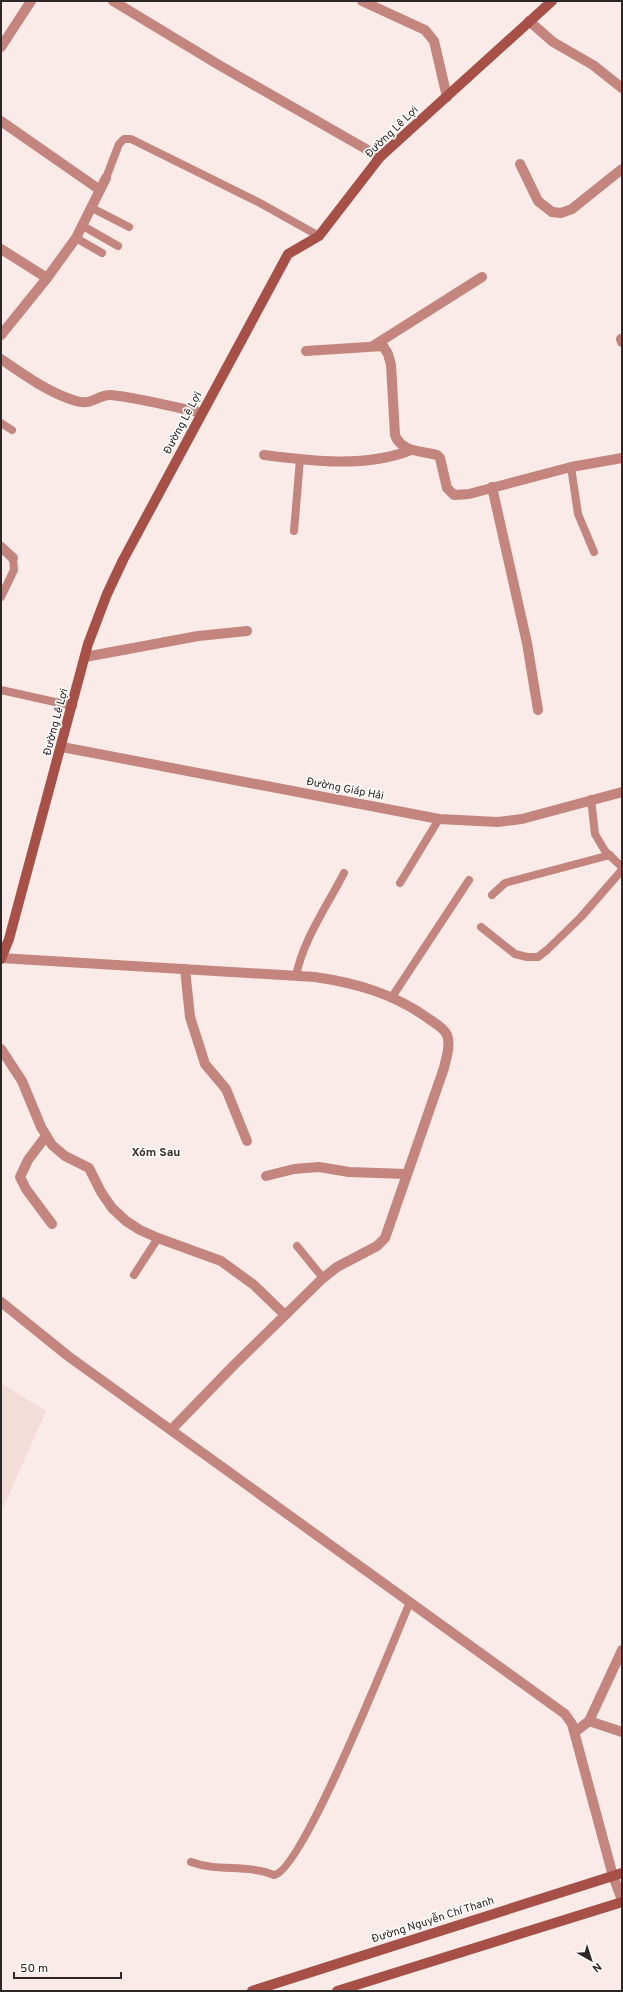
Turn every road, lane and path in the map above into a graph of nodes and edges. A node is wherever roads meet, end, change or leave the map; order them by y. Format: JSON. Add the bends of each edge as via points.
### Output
{"nodes":[{"id":1,"x":31,"y":1,"type":"edge"},
{"id":2,"x":113,"y":1,"type":"edge"},
{"id":3,"x":362,"y":1,"type":"edge"},
{"id":4,"x":552,"y":1,"type":"edge"},
{"id":5,"x":529,"y":21,"type":"junction"},
{"id":6,"x":1,"y":47,"type":"edge"},
{"id":7,"x":622,"y":88,"type":"edge"},
{"id":8,"x":447,"y":97,"type":"junction"},
{"id":9,"x":1,"y":121,"type":"edge"},
{"id":10,"x":380,"y":157,"type":"junction"},
{"id":11,"x":520,"y":164,"type":"dead end"},
{"id":12,"x":622,"y":169,"type":"edge"},
{"id":13,"x":106,"y":178,"type":"joint"},
{"id":14,"x":100,"y":190,"type":"junction"},
{"id":15,"x":92,"y":208,"type":"junction"},
{"id":16,"x":83,"y":226,"type":"junction"},
{"id":17,"x":129,"y":227,"type":"dead end"},
{"id":18,"x":319,"y":236,"type":"junction"},
{"id":19,"x":76,"y":238,"type":"junction"},
{"id":20,"x":118,"y":246,"type":"dead end"},
{"id":21,"x":1,"y":249,"type":"edge"},
{"id":22,"x":102,"y":254,"type":"dead end"},
{"id":23,"x":482,"y":277,"type":"dead end"},
{"id":24,"x":48,"y":278,"type":"junction"},
{"id":25,"x":1,"y":335,"type":"edge"},
{"id":26,"x":373,"y":346,"type":"junction"},
{"id":27,"x":306,"y":351,"type":"dead end"},
{"id":28,"x":1,"y":359,"type":"edge"},
{"id":29,"x":202,"y":413,"type":"junction"},
{"id":30,"x":1,"y":423,"type":"edge"},
{"id":31,"x":12,"y":430,"type":"dead end"},
{"id":32,"x":411,"y":450,"type":"junction"},
{"id":33,"x":264,"y":455,"type":"dead end"},
{"id":34,"x":622,"y":458,"type":"edge"},
{"id":35,"x":300,"y":460,"type":"junction"},
{"id":36,"x":571,"y":467,"type":"junction"},
{"id":37,"x":492,"y":487,"type":"junction"},
{"id":38,"x":294,"y":531,"type":"dead end"},
{"id":39,"x":1,"y":547,"type":"edge"},
{"id":40,"x":594,"y":552,"type":"dead end"},
{"id":41,"x":13,"y":558,"type":"joint"},
{"id":42,"x":1,"y":597,"type":"edge"},
{"id":43,"x":248,"y":631,"type":"dead end"},
{"id":44,"x":85,"y":657,"type":"junction"},
{"id":45,"x":1,"y":690,"type":"edge"},
{"id":46,"x":72,"y":706,"type":"junction"},
{"id":47,"x":538,"y":710,"type":"dead end"},
{"id":48,"x":62,"y":747,"type":"junction"},
{"id":49,"x":622,"y":792,"type":"edge"},
{"id":50,"x":591,"y":800,"type":"junction"},
{"id":51,"x":439,"y":819,"type":"junction"},
{"id":52,"x":610,"y":855,"type":"junction"},
{"id":53,"x":622,"y":867,"type":"edge"},
{"id":54,"x":622,"y":870,"type":"edge"},
{"id":55,"x":344,"y":873,"type":"dead end"},
{"id":56,"x":469,"y":880,"type":"dead end"},
{"id":57,"x":400,"y":884,"type":"dead end"},
{"id":58,"x":492,"y":895,"type":"dead end"},
{"id":59,"x":480,"y":927,"type":"dead end"},
{"id":60,"x":5,"y":939,"type":"edge"},
{"id":61,"x":1,"y":958,"type":"edge"},
{"id":62,"x":185,"y":969,"type":"junction"},
{"id":63,"x":296,"y":976,"type":"junction"},
{"id":64,"x":392,"y":997,"type":"junction"},
{"id":65,"x":1,"y":1049,"type":"edge"},
{"id":66,"x":46,"y":1136,"type":"junction"},
{"id":67,"x":247,"y":1141,"type":"dead end"},
{"id":68,"x":406,"y":1174,"type":"junction"},
{"id":69,"x":266,"y":1176,"type":"dead end"},
{"id":70,"x":52,"y":1224,"type":"dead end"},
{"id":71,"x":158,"y":1238,"type":"junction"},
{"id":72,"x":296,"y":1246,"type":"dead end"},
{"id":73,"x":134,"y":1275,"type":"dead end"},
{"id":74,"x":323,"y":1278,"type":"junction"},
{"id":75,"x":1,"y":1302,"type":"edge"},
{"id":76,"x":285,"y":1315,"type":"junction"},
{"id":77,"x":171,"y":1430,"type":"junction"},
{"id":78,"x":410,"y":1602,"type":"junction"},
{"id":79,"x":622,"y":1650,"type":"edge"},
{"id":80,"x":589,"y":1721,"type":"junction"},
{"id":81,"x":575,"y":1732,"type":"junction"},
{"id":82,"x":622,"y":1732,"type":"edge"},
{"id":83,"x":191,"y":1862,"type":"dead end"},
{"id":84,"x":617,"y":1874,"type":"edge"},
{"id":85,"x":622,"y":1901,"type":"edge"},
{"id":86,"x":252,"y":1991,"type":"edge"},
{"id":87,"x":337,"y":1991,"type":"edge"}],
"edges":[{"from":1,"to":6,"type":"street"},
{"from":2,"to":10,"type":"street"},
{"from":3,"to":8,"type":"street","via":[[425,30],[434,41]]},
{"from":4,"to":5,"type":"main road","name":"Đường Lê Lợi"},
{"from":5,"to":7,"type":"street","via":[[553,42],[593,65]]},
{"from":5,"to":8,"type":"main road","name":"Đường Lê Lợi"},
{"from":8,"to":10,"type":"main road","name":"Đường Lê Lợi"},
{"from":9,"to":14,"type":"street"},
{"from":10,"to":18,"type":"main road","name":"Đường Lê Lợi"},
{"from":11,"to":12,"type":"street","via":[[538,201],[552,212],[561,213],[572,208]]},
{"from":13,"to":14,"type":"street"},
{"from":13,"to":18,"type":"lane","via":[[119,144],[124,139],[131,139],[253,199]]},
{"from":14,"to":15,"type":"street"},
{"from":15,"to":16,"type":"street"},
{"from":15,"to":17,"type":"lane"},
{"from":16,"to":19,"type":"street"},
{"from":16,"to":20,"type":"lane"},
{"from":18,"to":29,"type":"main road","name":"Đường Lê Lợi","via":[[288,254]]},
{"from":19,"to":22,"type":"lane"},
{"from":19,"to":24,"type":"street"},
{"from":21,"to":24,"type":"street"},
{"from":23,"to":26,"type":"street"},
{"from":24,"to":25,"type":"street"},
{"from":26,"to":27,"type":"street"},
{"from":26,"to":32,"type":"street","via":[[383,346],[388,354],[393,378],[395,435],[401,445]]},
{"from":28,"to":29,"type":"street","via":[[45,387],[76,401],[88,403],[110,395]]},
{"from":29,"to":44,"type":"main road","name":"Đường Lê Lợi","via":[[107,594]]},
{"from":30,"to":31,"type":"lane"},
{"from":32,"to":35,"type":"street","via":[[365,461]]},
{"from":32,"to":37,"type":"street","via":[[437,455],[440,458],[447,488],[454,495],[464,495]]},
{"from":33,"to":35,"type":"street"},
{"from":34,"to":36,"type":"street"},
{"from":35,"to":38,"type":"lane"},
{"from":36,"to":37,"type":"street"},
{"from":36,"to":40,"type":"lane","via":[[578,514]]},
{"from":37,"to":47,"type":"street","via":[[527,643]]},
{"from":39,"to":41,"type":"street"},
{"from":41,"to":42,"type":"lane","via":[[14,570]]},
{"from":43,"to":44,"type":"street","via":[[198,636]]},
{"from":44,"to":46,"type":"main road","name":"Đường Lê Lợi"},
{"from":45,"to":46,"type":"lane"},
{"from":46,"to":48,"type":"main road","name":"Đường Lê Lợi"},
{"from":48,"to":51,"type":"street","name":"Đường Giáp Hải"},
{"from":48,"to":60,"type":"main road","name":"Đường Lê Lợi"},
{"from":49,"to":50,"type":"street","name":"Đường Giáp Hải"},
{"from":50,"to":51,"type":"street","name":"Đường Giáp Hải","via":[[522,819],[498,822]]},
{"from":50,"to":52,"type":"lane","via":[[594,834]]},
{"from":51,"to":57,"type":"lane"},
{"from":52,"to":53,"type":"lane"},
{"from":52,"to":58,"type":"lane","via":[[506,883]]},
{"from":54,"to":59,"type":"lane","via":[[581,917],[548,950],[538,956],[515,954]]},
{"from":55,"to":63,"type":"lane","via":[[305,948]]},
{"from":56,"to":64,"type":"lane"},
{"from":60,"to":61,"type":"main road","name":"Đường Lê Lợi"},
{"from":61,"to":62,"type":"street"},
{"from":62,"to":63,"type":"street"},
{"from":62,"to":67,"type":"street","via":[[190,1017],[205,1064],[226,1089]]},
{"from":63,"to":64,"type":"street","via":[[349,982]]},
{"from":64,"to":68,"type":"street","via":[[438,1025],[447,1035],[449,1046],[444,1068]]},
{"from":65,"to":66,"type":"street","via":[[22,1081]]},
{"from":66,"to":70,"type":"street","via":[[28,1160],[20,1177]]},
{"from":66,"to":71,"type":"street","via":[[61,1154],[89,1168],[112,1208],[126,1221]]},
{"from":68,"to":69,"type":"street","via":[[349,1172],[319,1167],[294,1169]]},
{"from":68,"to":74,"type":"street","via":[[382,1242],[337,1267]]},
{"from":71,"to":73,"type":"lane"},
{"from":71,"to":76,"type":"street","via":[[221,1261],[254,1285]]},
{"from":72,"to":74,"type":"lane"},
{"from":74,"to":76,"type":"street"},
{"from":75,"to":77,"type":"street","via":[[68,1356]]},
{"from":76,"to":77,"type":"street"},
{"from":77,"to":78,"type":"street"},
{"from":78,"to":81,"type":"street","via":[[560,1709],[570,1719]]},
{"from":78,"to":83,"type":"lane","via":[[332,1783],[297,1851],[283,1870],[274,1875],[256,1869],[211,1867]]},
{"from":79,"to":80,"type":"street"},
{"from":80,"to":81,"type":"street"},
{"from":80,"to":82,"type":"street"},
{"from":81,"to":84,"type":"street"},
{"from":84,"to":85,"type":"street"},
{"from":84,"to":86,"type":"main road","name":"Đường Nguyễn Chí Thanh"},
{"from":85,"to":87,"type":"main road"}]}
